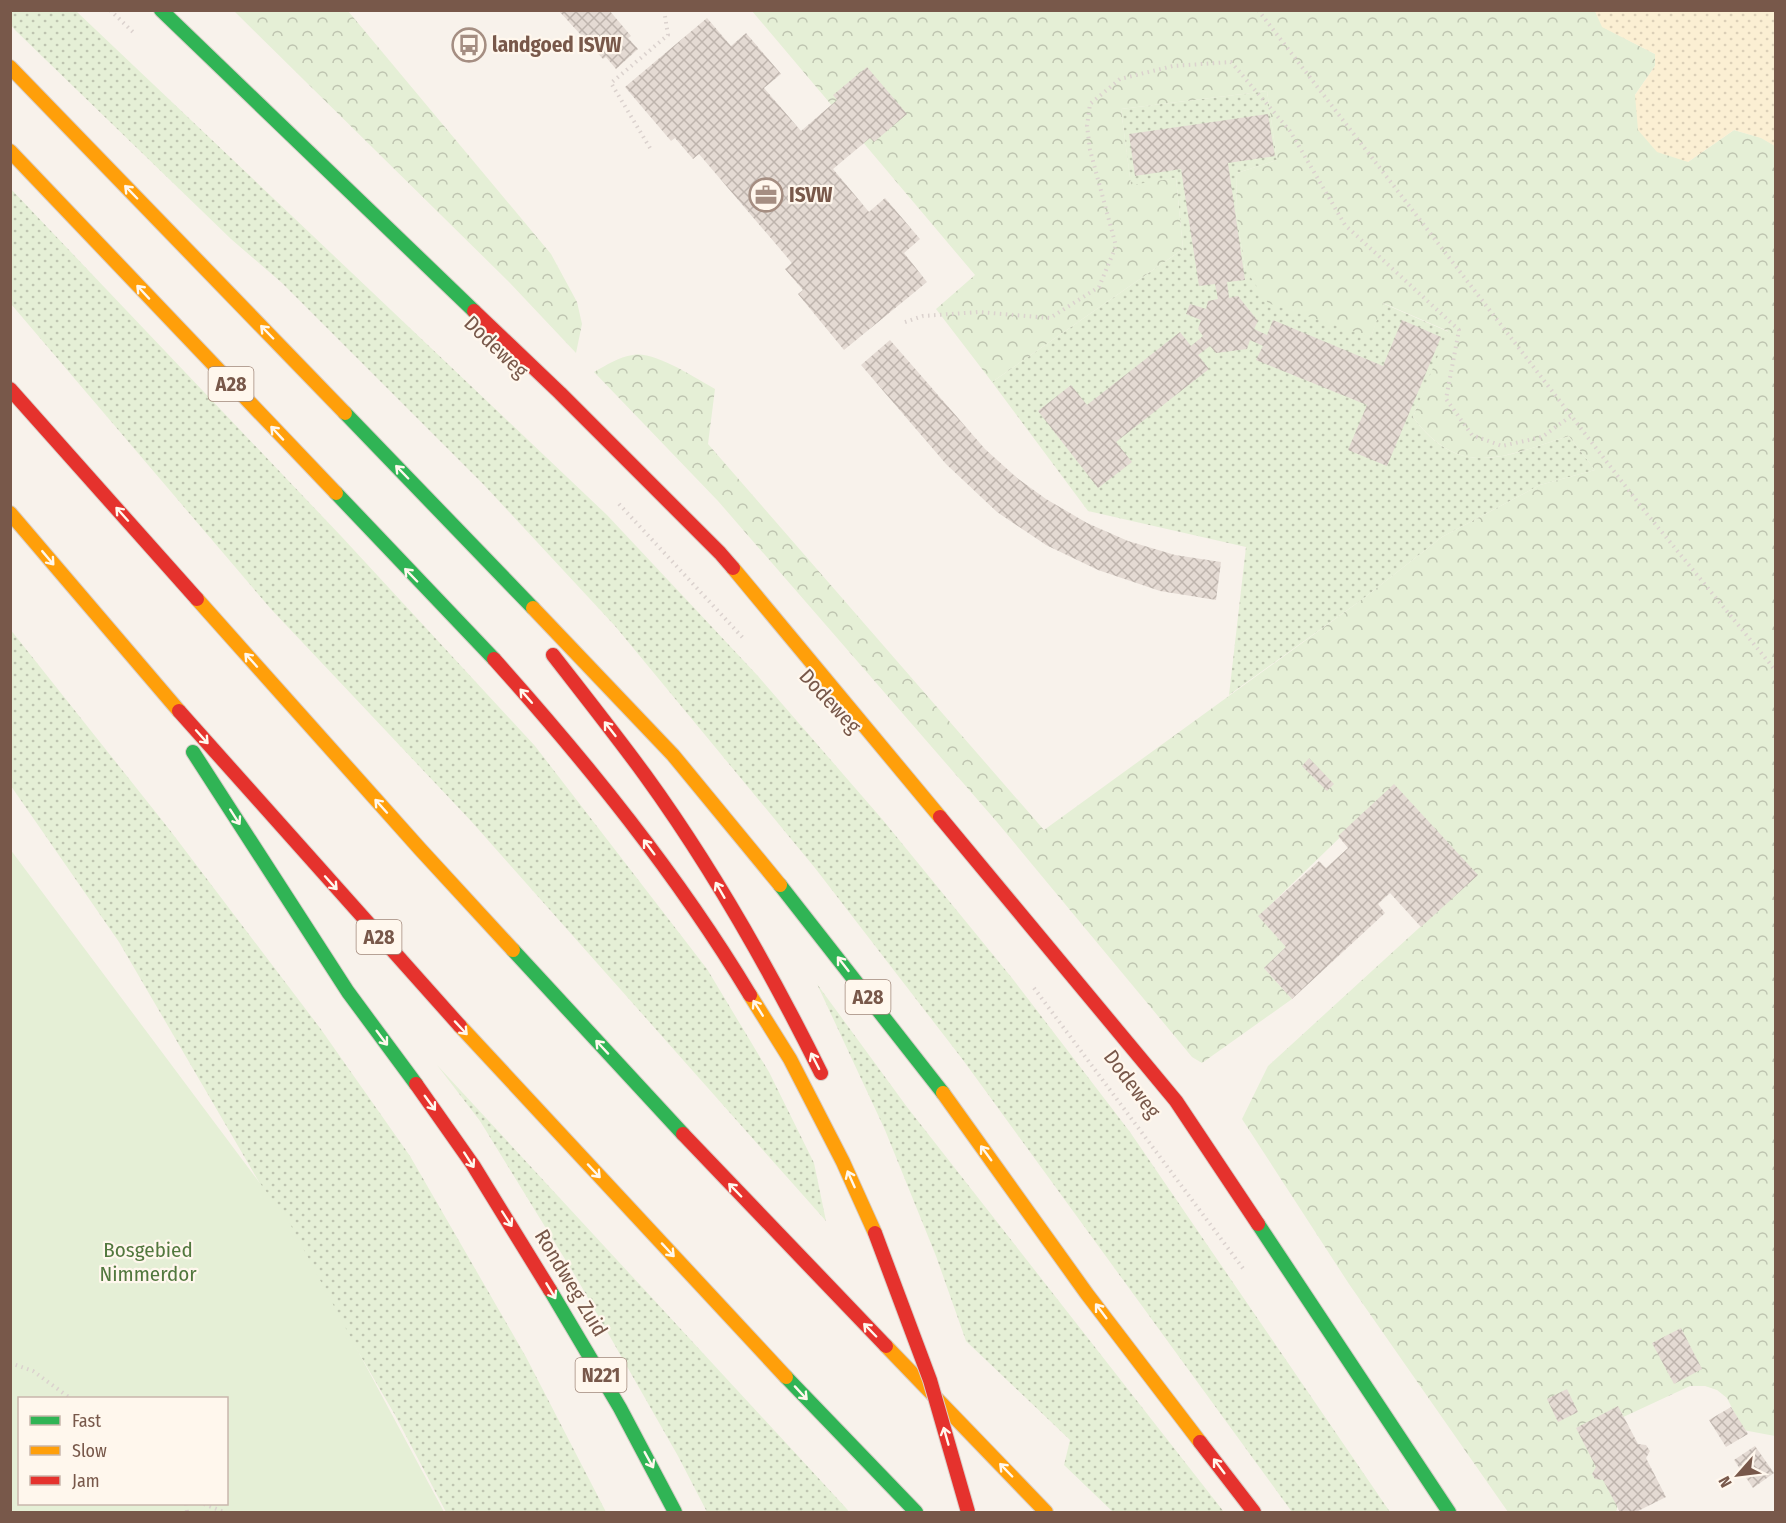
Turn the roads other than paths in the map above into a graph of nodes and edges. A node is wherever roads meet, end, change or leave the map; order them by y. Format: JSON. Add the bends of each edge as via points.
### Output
{"nodes":[{"id":1,"x":161,"y":10,"type":"edge"},
{"id":2,"x":10,"y":67,"type":"edge"},
{"id":3,"x":10,"y":151,"type":"edge"},
{"id":4,"x":10,"y":389,"type":"edge"},
{"id":5,"x":10,"y":513,"type":"edge"},
{"id":6,"x":443,"y":514,"type":"junction"},
{"id":7,"x":523,"y":616,"type":"dead end"},
{"id":8,"x":544,"y":645,"type":"dead end"},
{"id":9,"x":135,"y":662,"type":"junction"},
{"id":10,"x":416,"y":1084,"type":"joint"},
{"id":11,"x":830,"y":1090,"type":"dead end"},
{"id":12,"x":865,"y":1177,"type":"dead end"},
{"id":13,"x":875,"y":1233,"type":"junction"},
{"id":14,"x":675,"y":1512,"type":"edge"},
{"id":15,"x":916,"y":1512,"type":"edge"},
{"id":16,"x":968,"y":1512,"type":"edge"},
{"id":17,"x":1046,"y":1512,"type":"edge"},
{"id":18,"x":1254,"y":1512,"type":"edge"},
{"id":19,"x":1449,"y":1512,"type":"edge"}],
"edges":[{"from":1,"to":19,"type":"main road","name":"Dodeweg","via":[[560,393],[720,553],[1176,1101]]},
{"from":6,"to":2,"type":"main road","number":"A28","one_way":true},
{"from":13,"to":3,"type":"main road","number":"A28","one_way":true,"via":[[790,1059],[728,958],[589,767],[495,660]]},
{"from":17,"to":4,"type":"main road","one_way":true,"via":[[709,1162],[420,849]]},
{"from":5,"to":9,"type":"main road","number":"A28","one_way":true},
{"from":6,"to":7,"type":"main road","number":"A28"},
{"from":18,"to":6,"type":"main road","number":"A28","one_way":true,"via":[[1088,1294],[933,1079],[795,903],[674,755]]},
{"from":11,"to":8,"type":"main road","one_way":true,"via":[[710,872],[645,775]]},
{"from":9,"to":10,"type":"main road","number":"A28","one_way":true,"via":[[348,992]]},
{"from":9,"to":15,"type":"main road","number":"A28","one_way":true,"via":[[431,996]]},
{"from":10,"to":14,"type":"main road","name":"Rondweg Zuid","number":"N221","one_way":true,"via":[[521,1241],[593,1360]]},
{"from":12,"to":13,"type":"main road","number":"A28"},
{"from":16,"to":13,"type":"main road","number":"A28","one_way":true,"bridge":true,"via":[[930,1380]]}]}
